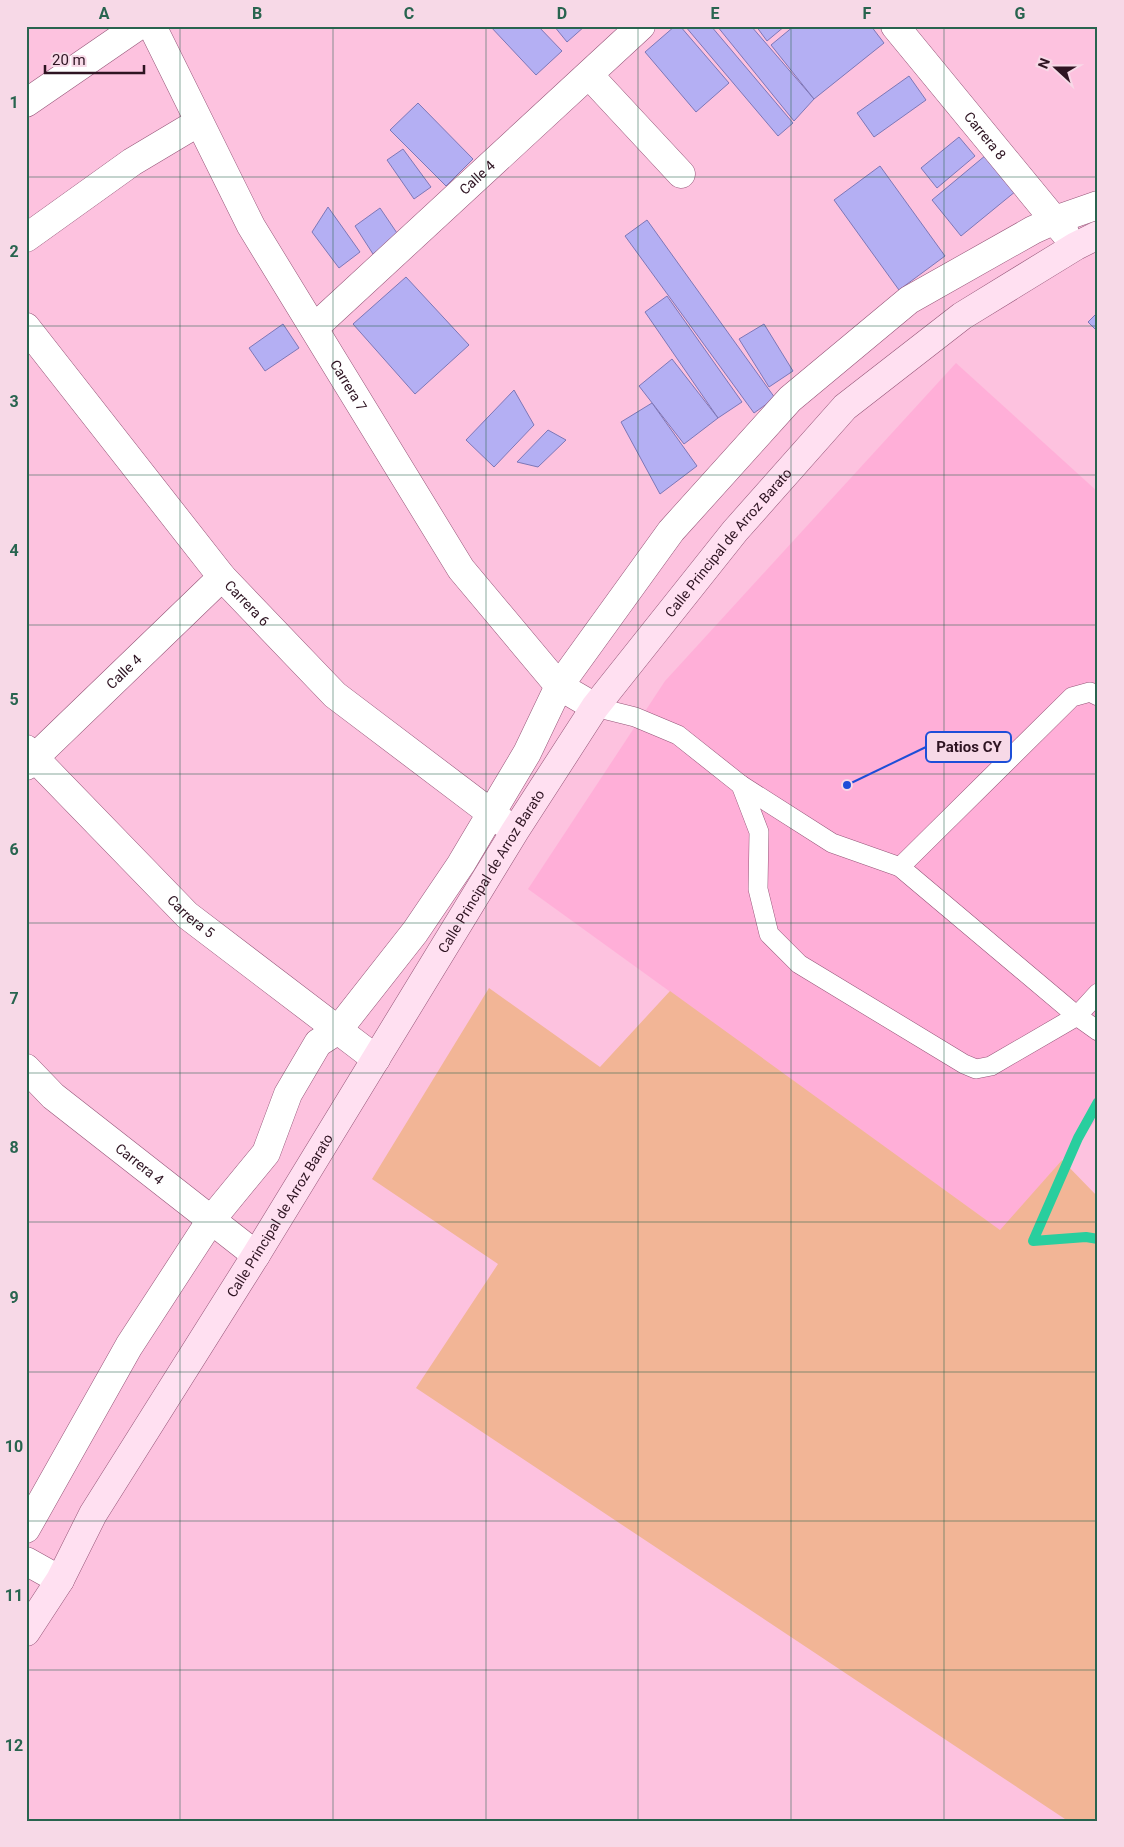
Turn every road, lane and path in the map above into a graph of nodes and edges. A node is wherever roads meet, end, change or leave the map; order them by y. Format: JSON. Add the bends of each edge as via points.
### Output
{"nodes":[{"id":1,"x":138,"y":26,"type":"edge"},
{"id":2,"x":152,"y":26,"type":"edge"},
{"id":3,"x":642,"y":26,"type":"edge"},
{"id":4,"x":894,"y":26,"type":"edge"},
{"id":5,"x":589,"y":74,"type":"junction"},
{"id":6,"x":26,"y":103,"type":"edge"},
{"id":7,"x":200,"y":122,"type":"junction"},
{"id":8,"x":681,"y":174,"type":"dead end"},
{"id":9,"x":1098,"y":205,"type":"edge"},
{"id":10,"x":1055,"y":220,"type":"junction"},
{"id":11,"x":26,"y":238,"type":"edge"},
{"id":12,"x":1087,"y":240,"type":"edge"},
{"id":13,"x":26,"y":327,"type":"edge"},
{"id":14,"x":314,"y":328,"type":"junction"},
{"id":15,"x":222,"y":577,"type":"junction"},
{"id":16,"x":559,"y":686,"type":"junction"},
{"id":17,"x":1098,"y":696,"type":"edge"},
{"id":18,"x":595,"y":707,"type":"junction"},
{"id":19,"x":29,"y":758,"type":"edge"},
{"id":20,"x":741,"y":785,"type":"junction"},
{"id":21,"x":490,"y":813,"type":"junction"},
{"id":22,"x":515,"y":831,"type":"junction"},
{"id":23,"x":900,"y":867,"type":"junction"},
{"id":24,"x":1098,"y":993,"type":"edge"},
{"id":25,"x":1077,"y":1016,"type":"junction"},
{"id":26,"x":338,"y":1030,"type":"junction"},
{"id":27,"x":1098,"y":1031,"type":"edge"},
{"id":28,"x":376,"y":1059,"type":"junction"},
{"id":29,"x":26,"y":1068,"type":"edge"},
{"id":30,"x":212,"y":1220,"type":"junction"},
{"id":31,"x":256,"y":1255,"type":"junction"},
{"id":32,"x":26,"y":1529,"type":"edge"},
{"id":33,"x":26,"y":1561,"type":"edge"},
{"id":34,"x":60,"y":1580,"type":"junction"},
{"id":35,"x":26,"y":1632,"type":"edge"}],
"edges":[{"from":1,"to":6,"type":"street"},
{"from":2,"to":7,"type":"street","name":"Carrera 7"},
{"from":3,"to":5,"type":"street","name":"Calle 4"},
{"from":4,"to":10,"type":"street","name":"Carrera 8"},
{"from":5,"to":8,"type":"street"},
{"from":5,"to":14,"type":"street","name":"Calle 4"},
{"from":7,"to":11,"type":"street","via":[[132,162]]},
{"from":7,"to":14,"type":"street","name":"Carrera 7","via":[[251,226]]},
{"from":9,"to":10,"type":"street"},
{"from":10,"to":12,"type":"street","name":"Carrera 8"},
{"from":10,"to":16,"type":"street","via":[[908,300],[790,399],[671,531]]},
{"from":12,"to":18,"type":"street","name":"Calle Principal de Arroz Barato","via":[[962,316],[845,407],[735,531]]},
{"from":13,"to":15,"type":"street","name":"Carrera 6"},
{"from":14,"to":16,"type":"street","name":"Carrera 7","via":[[461,569]]},
{"from":15,"to":19,"type":"street","name":"Calle 4"},
{"from":15,"to":21,"type":"street","name":"Carrera 6","via":[[334,695]]},
{"from":16,"to":18,"type":"street","name":"Carrera 7"},
{"from":16,"to":21,"type":"street","via":[[527,753]]},
{"from":17,"to":23,"type":"lane","via":[[1090,692],[1072,697]]},
{"from":18,"to":20,"type":"lane","via":[[636,717],[678,735]]},
{"from":18,"to":22,"type":"street","name":"Calle Principal de Arroz Barato"},
{"from":19,"to":26,"type":"street","name":"Carrera 5","via":[[187,915]]},
{"from":20,"to":23,"type":"lane","via":[[832,843]]},
{"from":20,"to":25,"type":"lane","via":[[759,832],[758,889],[770,934],[799,964],[976,1069],[991,1066]]},
{"from":21,"to":22,"type":"street","name":"Carrera 6"},
{"from":21,"to":26,"type":"street","via":[[461,864],[415,932]]},
{"from":22,"to":28,"type":"street","name":"Calle Principal de Arroz Barato"},
{"from":23,"to":25,"type":"lane"},
{"from":24,"to":25,"type":"lane"},
{"from":25,"to":27,"type":"lane"},
{"from":26,"to":28,"type":"street","name":"Carrera 5"},
{"from":26,"to":30,"type":"street","via":[[318,1043],[288,1094],[266,1153]]},
{"from":28,"to":31,"type":"street","name":"Calle Principal de Arroz Barato"},
{"from":29,"to":30,"type":"street","name":"Carrera 4","via":[[53,1096]]},
{"from":30,"to":31,"type":"street","name":"Carrera 4"},
{"from":30,"to":32,"type":"street","via":[[128,1346]]},
{"from":31,"to":34,"type":"street","name":"Calle Principal de Arroz Barato","via":[[93,1514]]},
{"from":33,"to":34,"type":"street"},
{"from":34,"to":35,"type":"street","name":"Calle Principal de Arroz Barato"}]}
